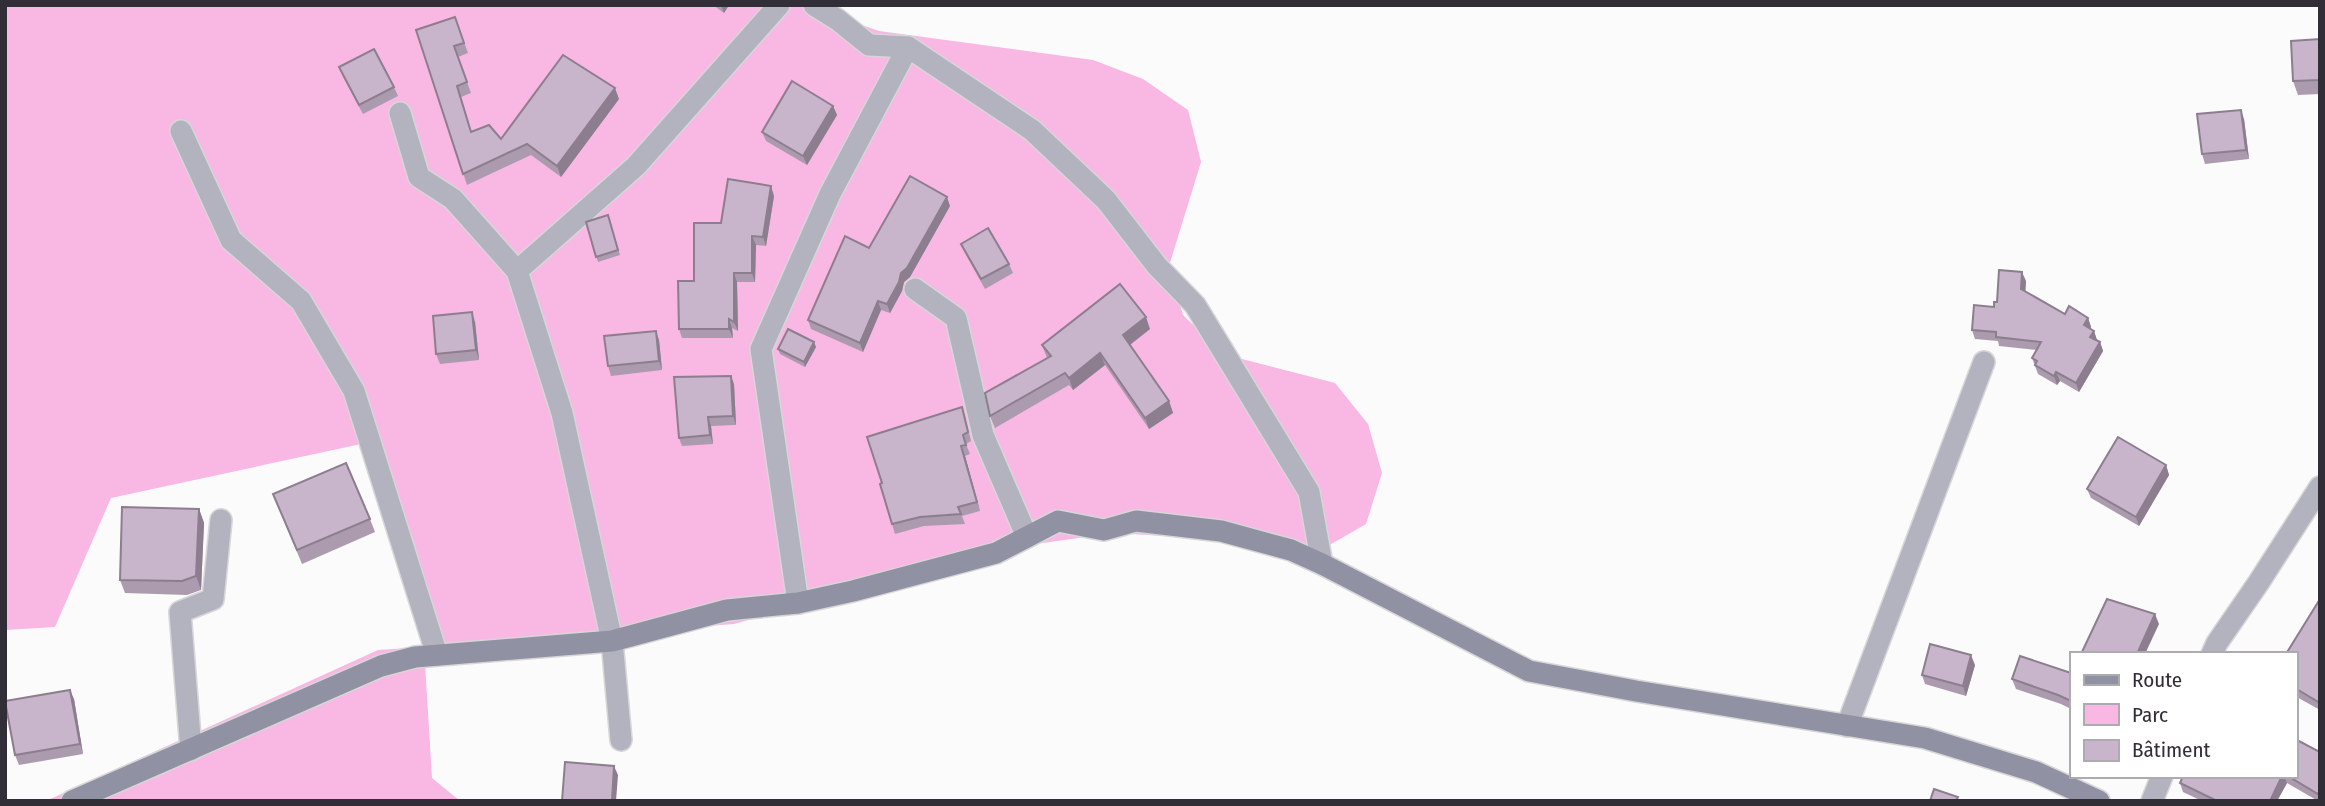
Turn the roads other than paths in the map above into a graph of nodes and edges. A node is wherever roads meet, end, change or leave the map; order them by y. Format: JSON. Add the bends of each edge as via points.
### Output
{"nodes":[{"id":1,"x":779,"y":5,"type":"edge"},
{"id":2,"x":814,"y":5,"type":"edge"},
{"id":3,"x":908,"y":47,"type":"junction"},
{"id":4,"x":400,"y":113,"type":"dead end"},
{"id":5,"x":181,"y":131,"type":"dead end"},
{"id":6,"x":517,"y":271,"type":"junction"},
{"id":7,"x":915,"y":289,"type":"dead end"},
{"id":8,"x":1984,"y":362,"type":"dead end"},
{"id":9,"x":2320,"y":487,"type":"edge"},
{"id":10,"x":220,"y":520,"type":"dead end"},
{"id":11,"x":1027,"y":537,"type":"junction"},
{"id":12,"x":1322,"y":564,"type":"junction"},
{"id":13,"x":798,"y":603,"type":"junction"},
{"id":14,"x":612,"y":640,"type":"junction"},
{"id":15,"x":2213,"y":652,"type":"edge"},
{"id":16,"x":437,"y":655,"type":"junction"},
{"id":17,"x":1847,"y":726,"type":"junction"},
{"id":18,"x":621,"y":740,"type":"dead end"},
{"id":19,"x":191,"y":750,"type":"junction"},
{"id":20,"x":2161,"y":778,"type":"edge"},
{"id":21,"x":2086,"y":798,"type":"edge"},
{"id":22,"x":72,"y":801,"type":"edge"},
{"id":23,"x":2152,"y":801,"type":"edge"}],
"edges":[{"from":1,"to":6,"type":"street","via":[[636,166]]},
{"from":2,"to":3,"type":"street","via":[[869,45]]},
{"from":3,"to":12,"type":"street","via":[[1032,130],[1106,200],[1157,266],[1195,304],[1309,492]]},
{"from":3,"to":13,"type":"street","via":[[830,194],[761,349]]},
{"from":4,"to":6,"type":"street","via":[[419,177],[453,199]]},
{"from":5,"to":16,"type":"street","via":[[231,240],[301,302],[354,391]]},
{"from":6,"to":14,"type":"street","via":[[562,413]]},
{"from":7,"to":11,"type":"street","via":[[956,318],[983,435]]},
{"from":8,"to":17,"type":"street"},
{"from":9,"to":15,"type":"street"},
{"from":10,"to":19,"type":"street","via":[[214,599],[180,612]]},
{"from":11,"to":12,"type":"street","via":[[1058,521],[1104,530],[1136,522],[1221,531],[1291,550]]},
{"from":11,"to":13,"type":"street","via":[[996,553]]},
{"from":12,"to":17,"type":"street","via":[[1529,671]]},
{"from":13,"to":14,"type":"street","via":[[727,610]]},
{"from":14,"to":16,"type":"street"},
{"from":14,"to":18,"type":"street"},
{"from":16,"to":19,"type":"street","via":[[381,666]]},
{"from":17,"to":21,"type":"street","via":[[1925,738],[2036,772]]},
{"from":19,"to":22,"type":"street"},
{"from":20,"to":23,"type":"street"}]}
